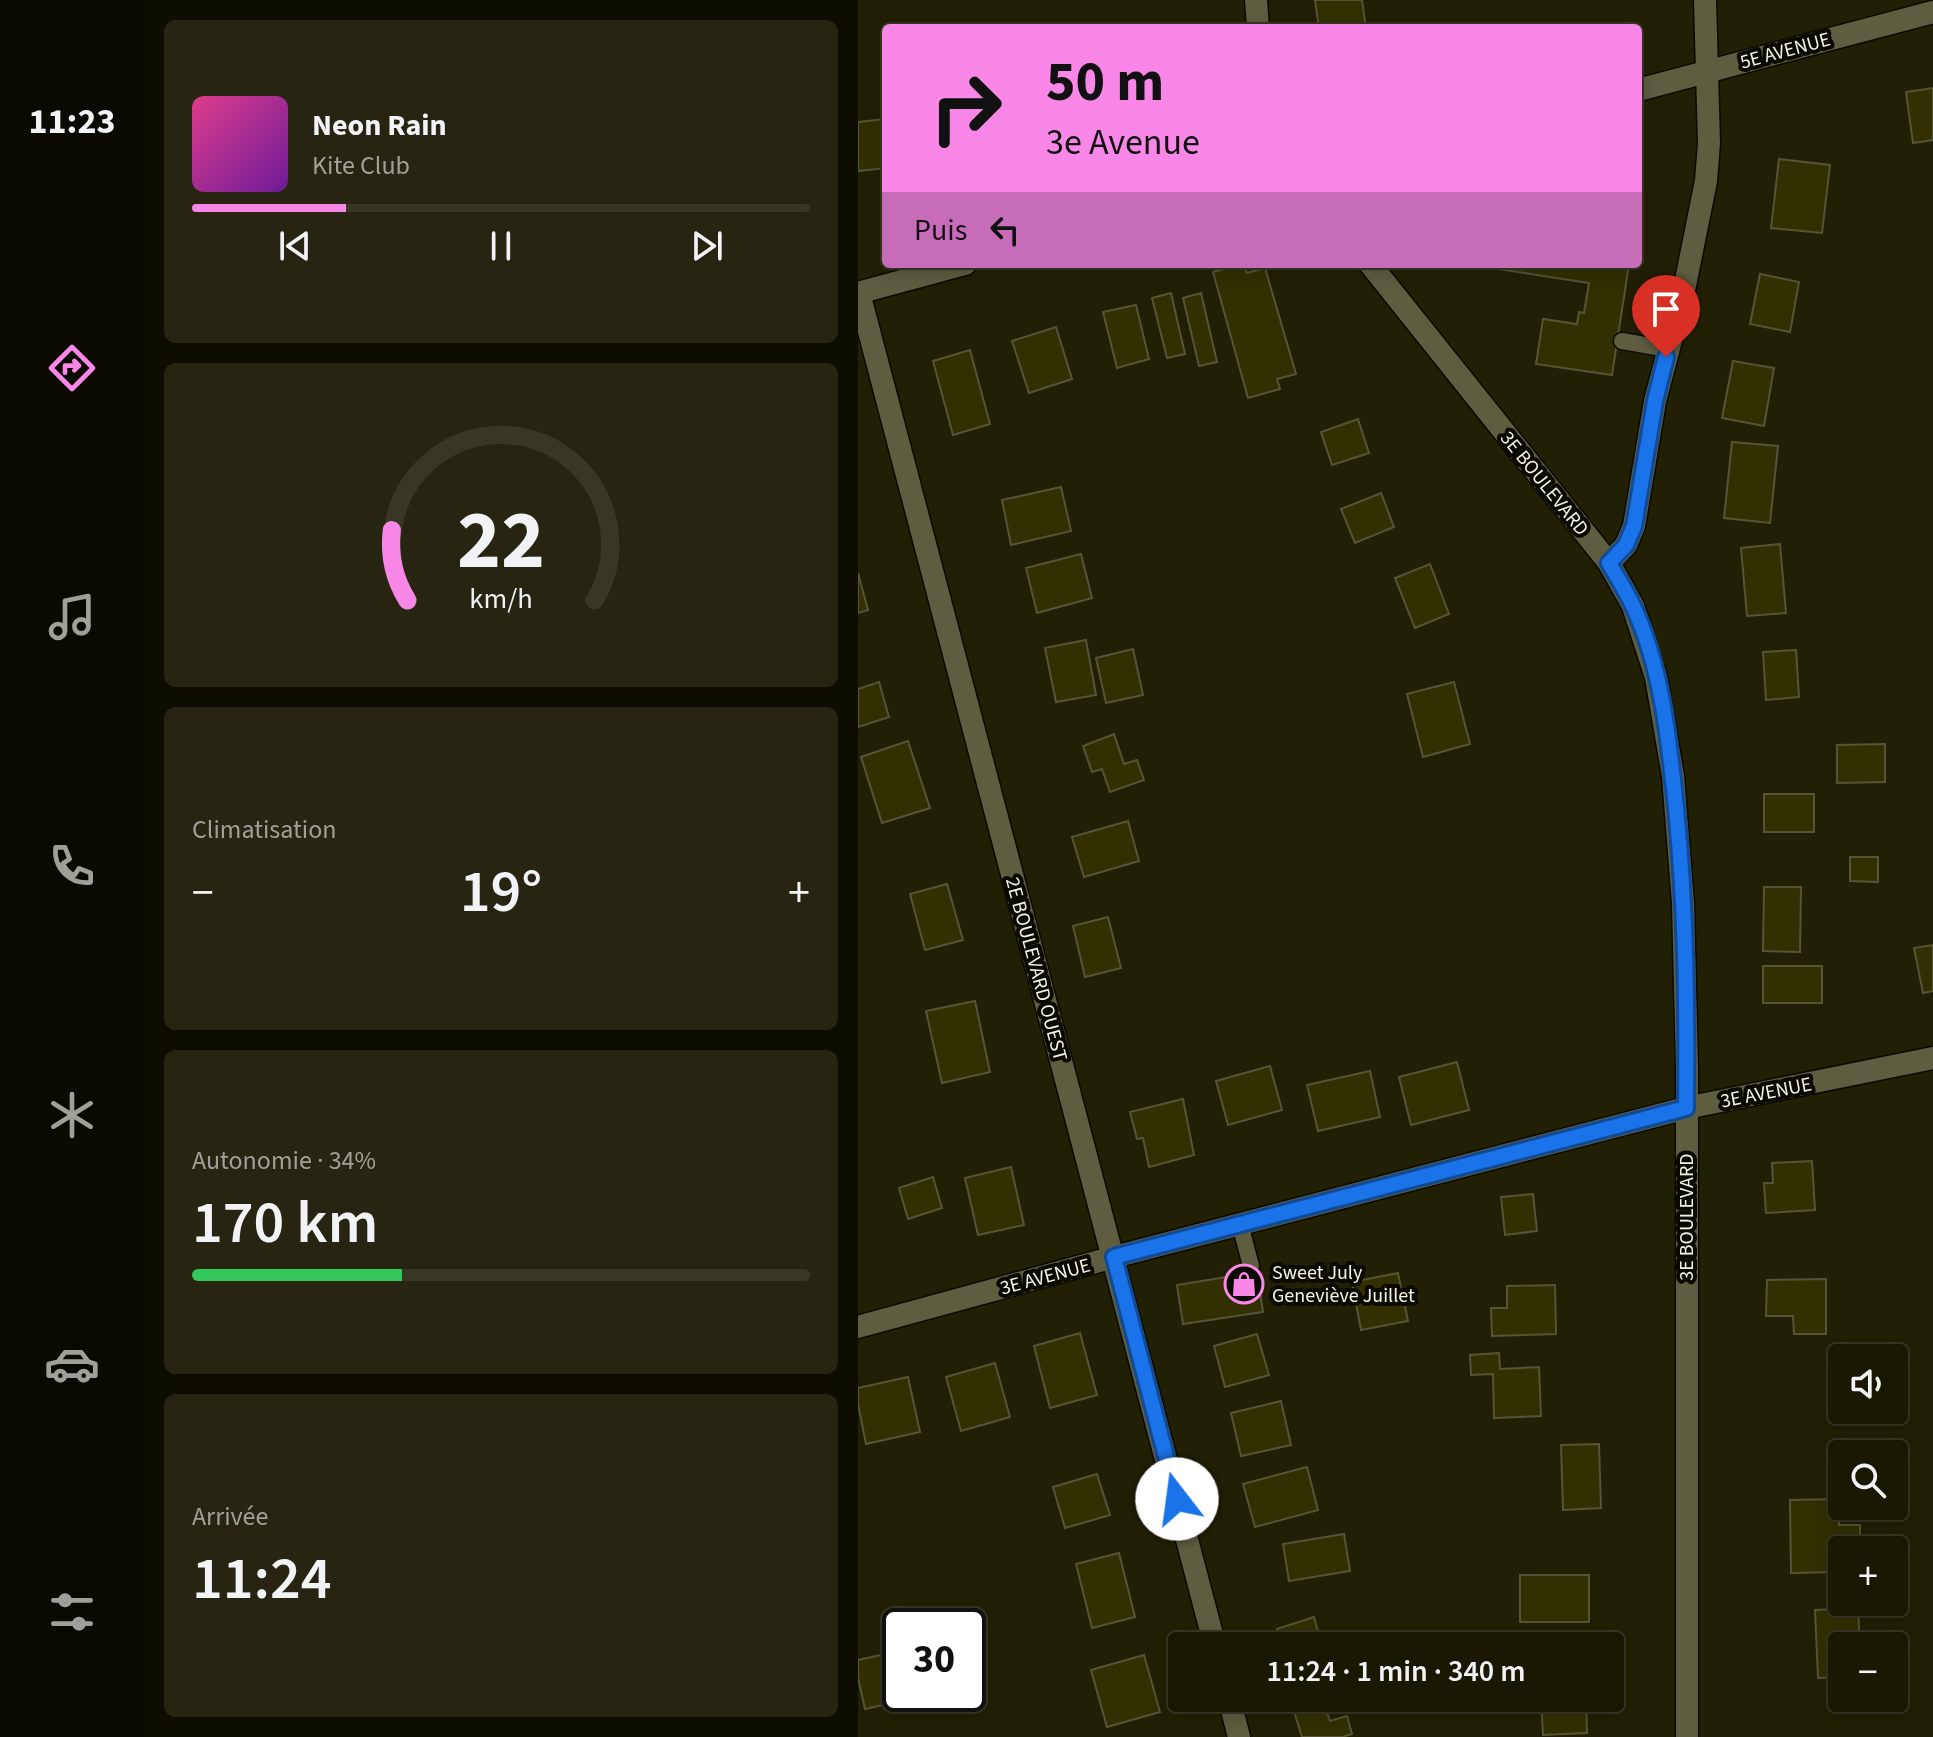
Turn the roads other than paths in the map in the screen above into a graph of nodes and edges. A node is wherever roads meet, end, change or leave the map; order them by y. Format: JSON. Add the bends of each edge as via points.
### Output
{"nodes":[{"id":1,"x":1256,"y":0,"type":"edge"},
{"id":2,"x":1705,"y":0,"type":"edge"},
{"id":3,"x":1933,"y":12,"type":"edge"},
{"id":4,"x":1258,"y":24,"type":"edge"},
{"id":5,"x":1709,"y":71,"type":"junction"},
{"id":6,"x":1642,"y":89,"type":"edge"},
{"id":7,"x":950,"y":268,"type":"edge"},
{"id":8,"x":1373,"y":268,"type":"edge"},
{"id":9,"x":858,"y":293,"type":"edge"},
{"id":10,"x":1622,"y":341,"type":"dead end"},
{"id":11,"x":1668,"y":349,"type":"junction"},
{"id":12,"x":1609,"y":563,"type":"junction"},
{"id":13,"x":1933,"y":1058,"type":"edge"},
{"id":14,"x":1686,"y":1108,"type":"junction"},
{"id":15,"x":1240,"y":1224,"type":"junction"},
{"id":16,"x":1114,"y":1257,"type":"junction"},
{"id":17,"x":1251,"y":1266,"type":"dead end"},
{"id":18,"x":858,"y":1327,"type":"edge"},
{"id":19,"x":1211,"y":1632,"type":"edge"},
{"id":20,"x":1233,"y":1712,"type":"edge"},
{"id":21,"x":1239,"y":1737,"type":"edge"},
{"id":22,"x":1687,"y":1737,"type":"edge"}],
"edges":[{"from":1,"to":4,"type":"street"},
{"from":2,"to":5,"type":"street"},
{"from":3,"to":5,"type":"street","name":"5E AVENUE"},
{"from":5,"to":6,"type":"street","name":"5E AVENUE"},
{"from":5,"to":11,"type":"street","via":[[1706,181]]},
{"from":7,"to":9,"type":"street"},
{"from":8,"to":12,"type":"street","name":"3E BOULEVARD"},
{"from":9,"to":16,"type":"street","name":"2E BOULEVARD OUEST"},
{"from":10,"to":11,"type":"lane"},
{"from":11,"to":12,"type":"street","via":[[1634,526],[1626,545]]},
{"from":12,"to":14,"type":"street","name":"3E BOULEVARD","via":[[1644,635],[1667,728],[1683,903]]},
{"from":13,"to":14,"type":"street","name":"3E AVENUE"},
{"from":14,"to":15,"type":"street","name":"3E AVENUE"},
{"from":14,"to":22,"type":"street","name":"3E BOULEVARD"},
{"from":15,"to":16,"type":"street","name":"3E AVENUE"},
{"from":15,"to":17,"type":"lane"},
{"from":16,"to":18,"type":"street","name":"3E AVENUE"},
{"from":16,"to":19,"type":"street","name":"2E BOULEVARD OUEST"},
{"from":20,"to":21,"type":"street"}]}
